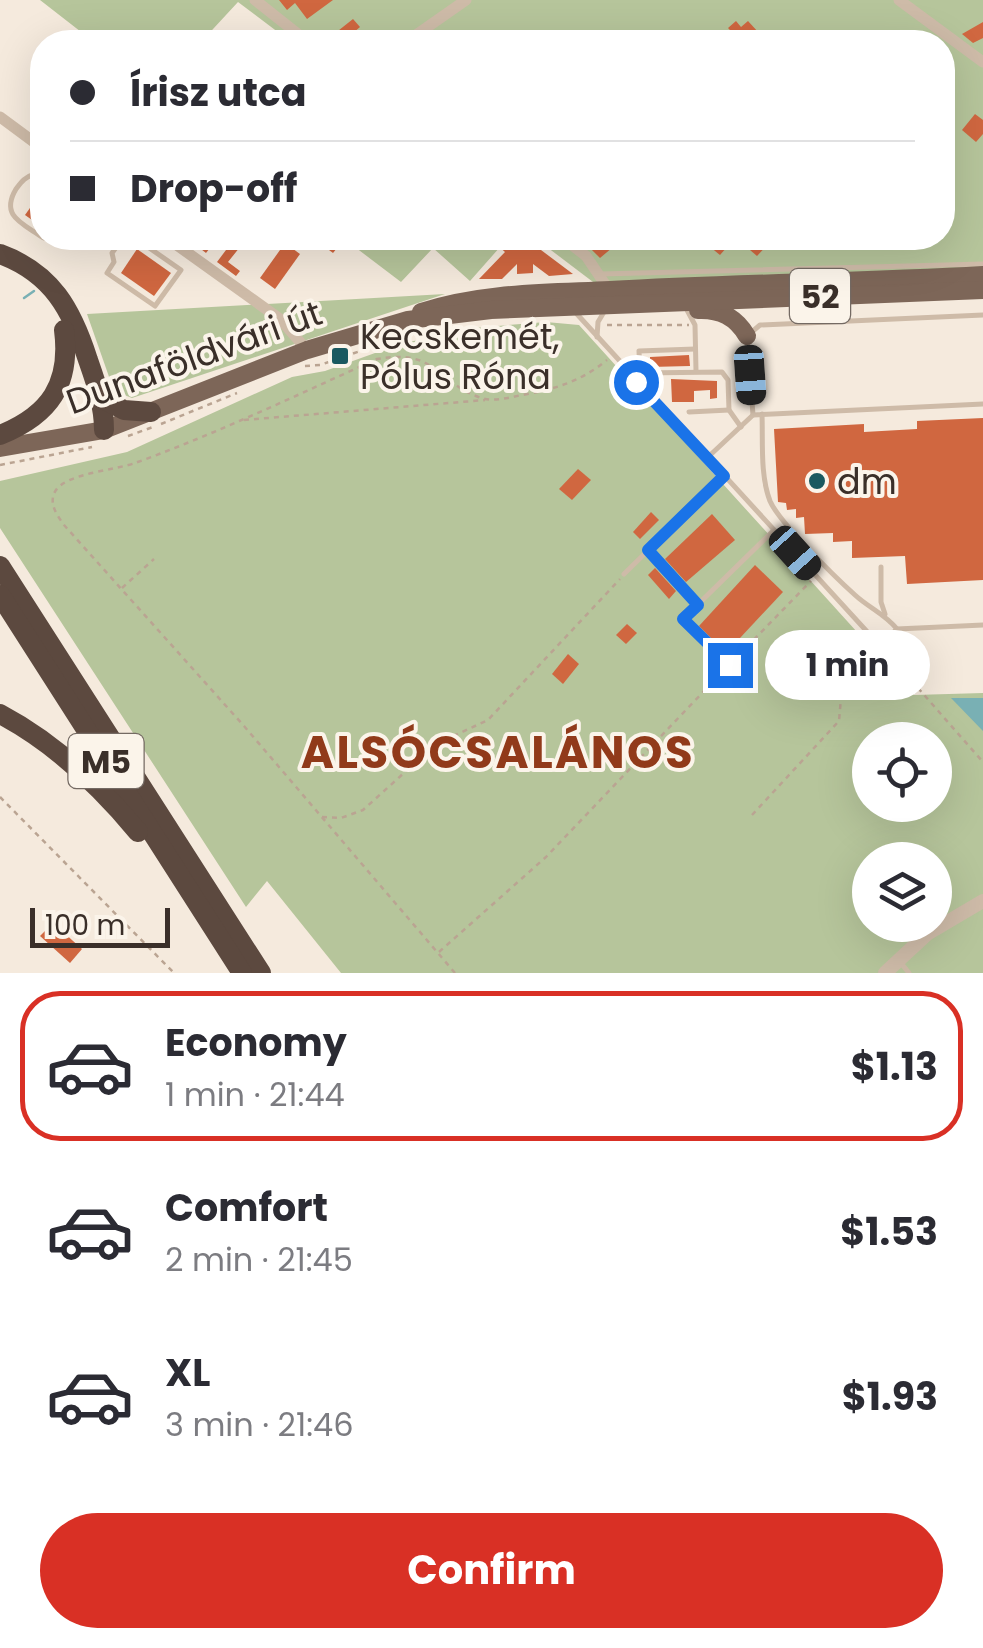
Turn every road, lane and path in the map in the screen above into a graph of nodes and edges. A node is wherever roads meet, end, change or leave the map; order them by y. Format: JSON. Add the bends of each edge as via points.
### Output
{"nodes":[{"id":1,"x":255,"y":0,"type":"edge"},
{"id":2,"x":466,"y":0,"type":"edge"},
{"id":3,"x":900,"y":0,"type":"edge"},
{"id":4,"x":293,"y":30,"type":"edge"},
{"id":5,"x":423,"y":30,"type":"edge"},
{"id":6,"x":940,"y":30,"type":"edge"},
{"id":7,"x":955,"y":41,"type":"edge"},
{"id":8,"x":983,"y":62,"type":"edge"},
{"id":9,"x":0,"y":117,"type":"edge"},
{"id":10,"x":30,"y":139,"type":"edge"},
{"id":11,"x":30,"y":176,"type":"edge"},
{"id":12,"x":30,"y":228,"type":"edge"},
{"id":13,"x":114,"y":250,"type":"edge"},
{"id":14,"x":152,"y":250,"type":"edge"},
{"id":15,"x":185,"y":250,"type":"edge"},
{"id":16,"x":578,"y":250,"type":"edge"},
{"id":17,"x":0,"y":254,"type":"edge"},
{"id":18,"x":983,"y":264,"type":"edge"},
{"id":19,"x":0,"y":269,"type":"edge"},
{"id":20,"x":983,"y":275,"type":"edge"},
{"id":21,"x":983,"y":290,"type":"edge"},
{"id":22,"x":610,"y":293,"type":"junction"},
{"id":23,"x":571,"y":306,"type":"junction"},
{"id":24,"x":983,"y":315,"type":"edge"},
{"id":25,"x":691,"y":317,"type":"junction"},
{"id":26,"x":408,"y":320,"type":"junction"},
{"id":27,"x":598,"y":322,"type":"junction"},
{"id":28,"x":64,"y":330,"type":"junction"},
{"id":29,"x":435,"y":330,"type":"dead end"},
{"id":30,"x":747,"y":336,"type":"junction"},
{"id":31,"x":597,"y":337,"type":"junction"},
{"id":32,"x":696,"y":349,"type":"junction"},
{"id":33,"x":613,"y":356,"type":"junction"},
{"id":34,"x":306,"y":358,"type":"junction"},
{"id":35,"x":696,"y":372,"type":"junction"},
{"id":36,"x":236,"y":394,"type":"dead end"},
{"id":37,"x":101,"y":398,"type":"junction"},
{"id":38,"x":486,"y":400,"type":"junction"},
{"id":39,"x":983,"y":404,"type":"edge"},
{"id":40,"x":729,"y":410,"type":"junction"},
{"id":41,"x":152,"y":412,"type":"junction"},
{"id":42,"x":690,"y":412,"type":"dead end"},
{"id":43,"x":762,"y":414,"type":"junction"},
{"id":44,"x":753,"y":415,"type":"junction"},
{"id":45,"x":240,"y":420,"type":"junction"},
{"id":46,"x":740,"y":428,"type":"junction"},
{"id":47,"x":0,"y":436,"type":"edge"},
{"id":48,"x":106,"y":438,"type":"junction"},
{"id":49,"x":0,"y":448,"type":"edge"},
{"id":50,"x":707,"y":458,"type":"junction"},
{"id":51,"x":0,"y":465,"type":"edge"},
{"id":52,"x":724,"y":476,"type":"junction"},
{"id":53,"x":774,"y":530,"type":"junction"},
{"id":54,"x":648,"y":550,"type":"junction"},
{"id":55,"x":154,"y":559,"type":"dead end"},
{"id":56,"x":0,"y":566,"type":"edge"},
{"id":57,"x":881,"y":568,"type":"dead end"},
{"id":58,"x":624,"y":574,"type":"joint"},
{"id":59,"x":816,"y":576,"type":"junction"},
{"id":60,"x":122,"y":588,"type":"junction"},
{"id":61,"x":0,"y":596,"type":"edge"},
{"id":62,"x":698,"y":605,"type":"junction"},
{"id":63,"x":886,"y":616,"type":"junction"},
{"id":64,"x":983,"y":625,"type":"edge"},
{"id":65,"x":897,"y":629,"type":"junction"},
{"id":66,"x":878,"y":646,"type":"junction"},
{"id":67,"x":885,"y":654,"type":"junction"},
{"id":68,"x":730,"y":665,"type":"junction"},
{"id":69,"x":914,"y":683,"type":"joint"},
{"id":70,"x":0,"y":714,"type":"edge"},
{"id":71,"x":983,"y":762,"type":"edge"},
{"id":72,"x":0,"y":797,"type":"edge"},
{"id":73,"x":752,"y":815,"type":"dead end"},
{"id":74,"x":321,"y":816,"type":"junction"},
{"id":75,"x":983,"y":901,"type":"edge"},
{"id":76,"x":212,"y":927,"type":"junction"},
{"id":77,"x":439,"y":952,"type":"junction"},
{"id":78,"x":898,"y":960,"type":"junction"},
{"id":79,"x":174,"y":973,"type":"edge"},
{"id":80,"x":242,"y":973,"type":"edge"},
{"id":81,"x":261,"y":973,"type":"edge"},
{"id":82,"x":454,"y":973,"type":"edge"},
{"id":83,"x":885,"y":973,"type":"edge"},
{"id":84,"x":909,"y":973,"type":"edge"}],
"edges":[{"from":1,"to":4,"type":"street"},
{"from":2,"to":5,"type":"street"},
{"from":3,"to":6,"type":"street"},
{"from":7,"to":8,"type":"street"},
{"from":9,"to":10,"type":"street"},
{"from":11,"to":12,"type":"lane","via":[[8,208]]},
{"from":13,"to":14,"type":"lane","via":[[107,274],[155,306],[181,270]]},
{"from":15,"to":34,"type":"street","via":[[280,319]]},
{"from":16,"to":22,"type":"street"},
{"from":17,"to":37,"type":"highway","via":[[32,269],[61,296]]},
{"from":18,"to":22,"type":"lane"},
{"from":19,"to":28,"type":"highway","via":[[42,293]]},
{"from":20,"to":22,"type":"main road","name":"Dunaföldvári út","number":"52"},
{"from":21,"to":22,"type":"main road","name":"Dunaföldvári út","number":"52","via":[[657,302]]},
{"from":22,"to":23,"type":"main road","name":"Dunaföldvári út","number":"52"},
{"from":22,"to":25,"type":"main road","via":[[641,311]]},
{"from":22,"to":26,"type":"main road","name":"Dunaföldvári út","number":"52","via":[[471,300]]},
{"from":22,"to":27,"type":"lane"},
{"from":23,"to":26,"type":"main road","name":"Dunaföldvári út","number":"52"},
{"from":23,"to":31,"type":"lane"},
{"from":24,"to":30,"type":"lane","via":[[766,324]]},
{"from":25,"to":27,"type":"path"},
{"from":25,"to":30,"type":"main road","via":[[717,310]]},
{"from":25,"to":32,"type":"lane"},
{"from":26,"to":34,"type":"main road","name":"Dunaföldvári út","number":"52"},
{"from":27,"to":31,"type":"lane"},
{"from":28,"to":47,"type":"highway","via":[[65,370],[51,401]]},
{"from":28,"to":48,"type":"highway"},
{"from":29,"to":34,"type":"path","via":[[320,365]]},
{"from":30,"to":44,"type":"lane"},
{"from":31,"to":33,"type":"lane"},
{"from":32,"to":35,"type":"lane"},
{"from":32,"to":35,"type":"lane","via":[[639,351],[640,373]]},
{"from":33,"to":38,"type":"path","via":[[563,388]]},
{"from":33,"to":50,"type":"lane"},
{"from":34,"to":41,"type":"main road","name":"Dunaföldvári út","number":"52"},
{"from":35,"to":40,"type":"lane","via":[[726,376]]},
{"from":36,"to":48,"type":"path"},
{"from":37,"to":41,"type":"highway","via":[[124,410]]},
{"from":37,"to":48,"type":"highway"},
{"from":38,"to":45,"type":"path"},
{"from":38,"to":45,"type":"path","via":[[430,364],[390,357]]},
{"from":39,"to":43,"type":"lane"},
{"from":40,"to":42,"type":"lane"},
{"from":40,"to":46,"type":"lane"},
{"from":41,"to":48,"type":"main road","name":"Dunaföldvári út","number":"52"},
{"from":43,"to":44,"type":"lane"},
{"from":43,"to":63,"type":"lane","via":[[766,483],[776,511],[853,593]]},
{"from":44,"to":46,"type":"lane"},
{"from":45,"to":60,"type":"path","via":[[57,488],[57,516]]},
{"from":46,"to":50,"type":"lane"},
{"from":48,"to":49,"type":"main road","name":"Dunaföldvári út","number":"52"},
{"from":48,"to":51,"type":"path"},
{"from":50,"to":52,"type":"lane"},
{"from":52,"to":53,"type":"lane"},
{"from":52,"to":54,"type":"lane"},
{"from":53,"to":59,"type":"lane"},
{"from":53,"to":62,"type":"lane"},
{"from":54,"to":58,"type":"lane"},
{"from":54,"to":62,"type":"lane"},
{"from":55,"to":60,"type":"path"},
{"from":56,"to":81,"type":"highway","number":"M5"},
{"from":57,"to":63,"type":"lane"},
{"from":58,"to":74,"type":"path","via":[[488,720],[427,750],[363,810]]},
{"from":59,"to":66,"type":"lane"},
{"from":59,"to":68,"type":"path"},
{"from":60,"to":74,"type":"path"},
{"from":61,"to":76,"type":"highway","number":"M5"},
{"from":62,"to":68,"type":"lane","via":[[683,619]]},
{"from":63,"to":65,"type":"lane"},
{"from":64,"to":65,"type":"lane"},
{"from":65,"to":66,"type":"lane"},
{"from":66,"to":67,"type":"lane"},
{"from":67,"to":69,"type":"lane"},
{"from":67,"to":73,"type":"path","via":[[840,698],[839,720]]},
{"from":68,"to":77,"type":"path","via":[[546,857]]},
{"from":69,"to":71,"type":"path"},
{"from":70,"to":76,"type":"highway","via":[[50,745],[111,799]]},
{"from":72,"to":79,"type":"path"},
{"from":74,"to":77,"type":"path"},
{"from":75,"to":78,"type":"street","via":[[926,934]]},
{"from":76,"to":80,"type":"highway","number":"M5"},
{"from":77,"to":82,"type":"path"},
{"from":78,"to":83,"type":"street"},
{"from":78,"to":84,"type":"lane"}]}
